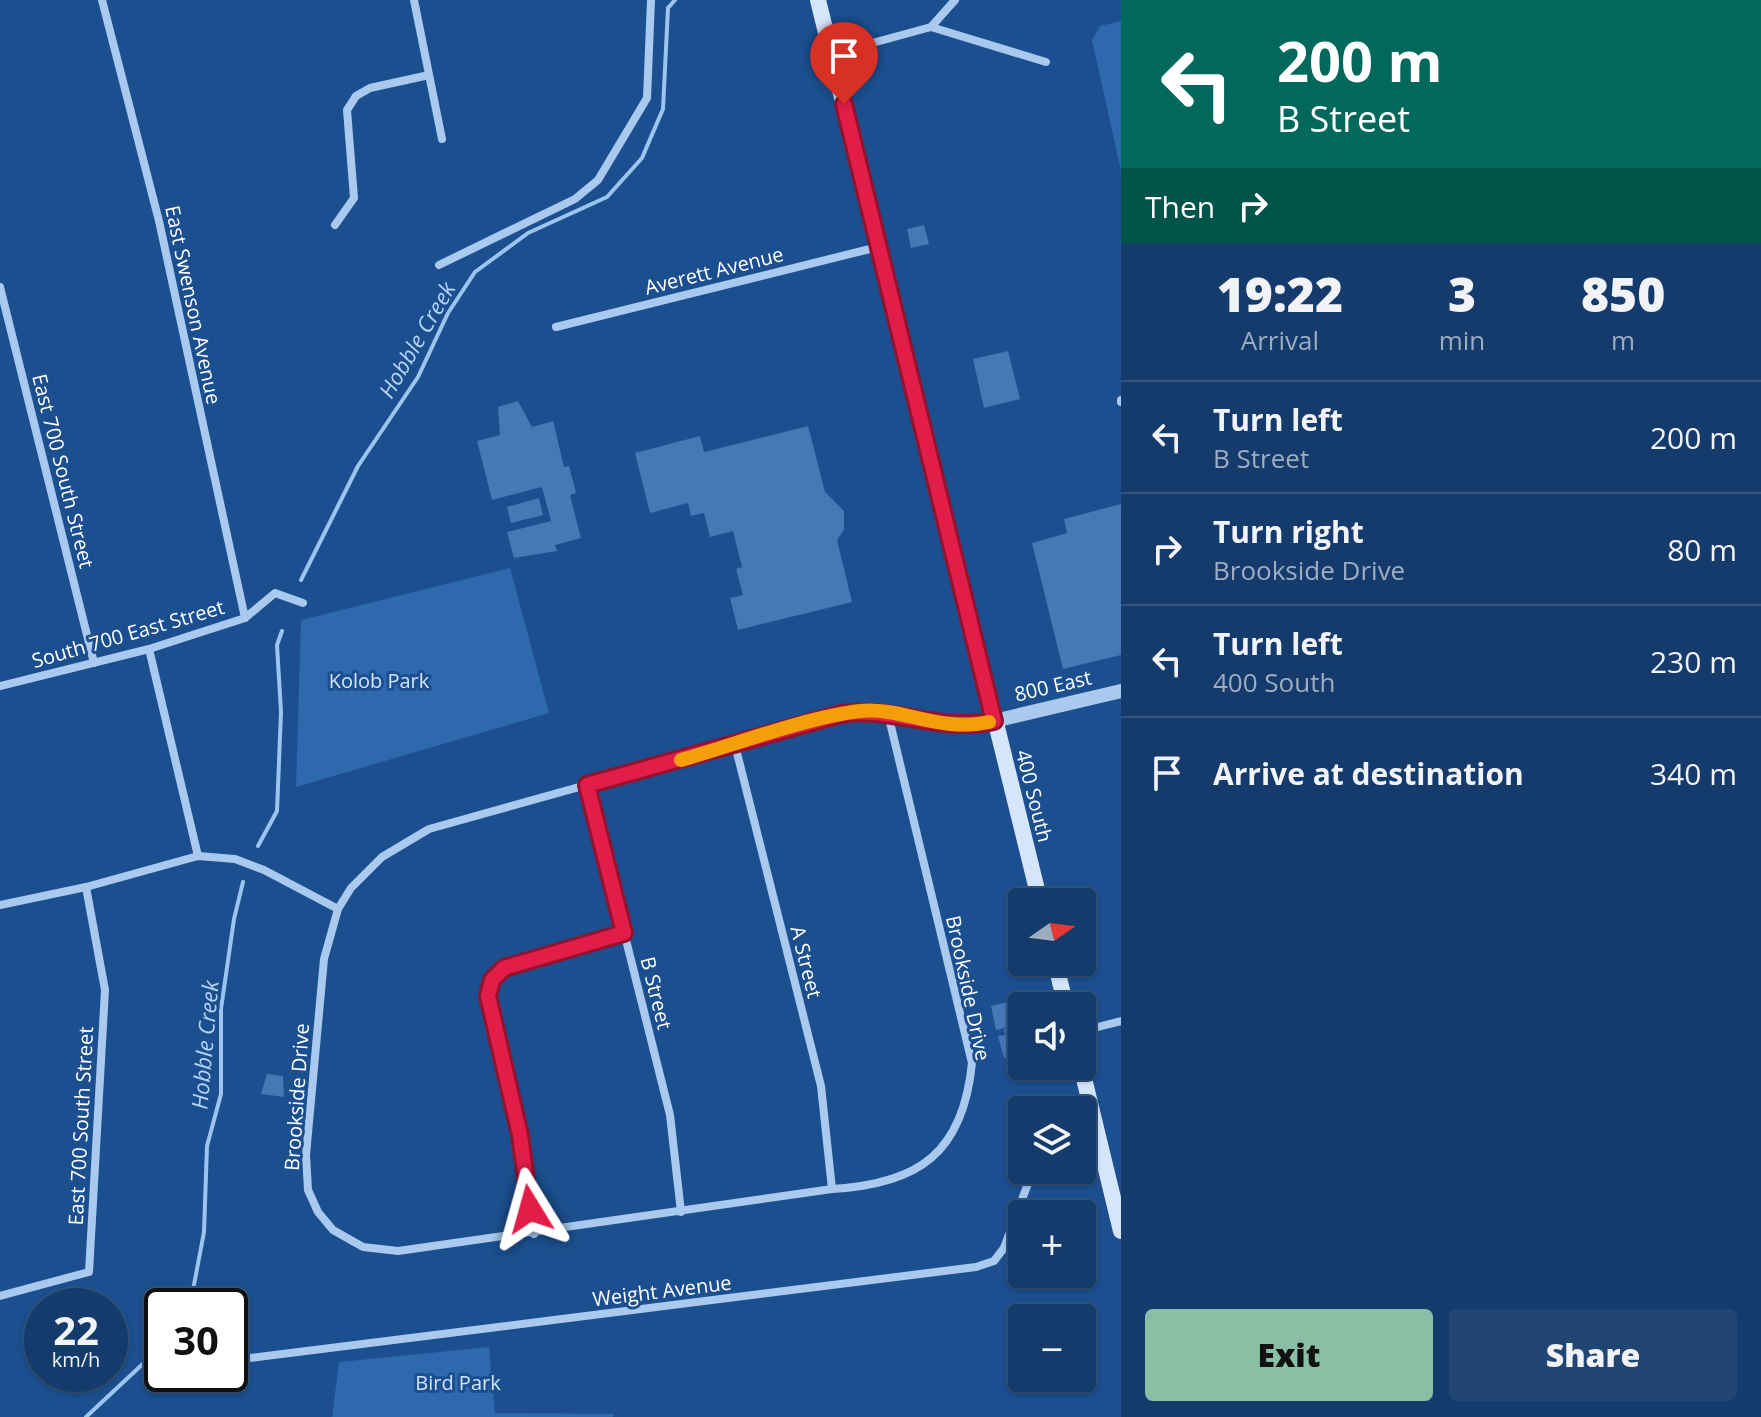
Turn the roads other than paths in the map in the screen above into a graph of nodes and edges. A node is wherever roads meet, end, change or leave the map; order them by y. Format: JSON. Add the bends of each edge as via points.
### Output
{"nodes":[{"id":1,"x":102,"y":0,"type":"edge"},
{"id":2,"x":414,"y":0,"type":"edge"},
{"id":3,"x":651,"y":0,"type":"edge"},
{"id":4,"x":818,"y":0,"type":"edge"},
{"id":5,"x":955,"y":0,"type":"edge"},
{"id":6,"x":931,"y":27,"type":"junction"},
{"id":7,"x":832,"y":54,"type":"junction"},
{"id":8,"x":1046,"y":62,"type":"dead end"},
{"id":9,"x":429,"y":75,"type":"junction"},
{"id":10,"x":442,"y":139,"type":"dead end"},
{"id":11,"x":335,"y":225,"type":"dead end"},
{"id":12,"x":879,"y":247,"type":"junction"},
{"id":13,"x":439,"y":265,"type":"dead end"},
{"id":14,"x":0,"y":287,"type":"edge"},
{"id":15,"x":556,"y":327,"type":"dead end"},
{"id":16,"x":303,"y":603,"type":"dead end"},
{"id":17,"x":245,"y":618,"type":"junction"},
{"id":18,"x":149,"y":649,"type":"junction"},
{"id":19,"x":94,"y":663,"type":"junction"},
{"id":20,"x":0,"y":686,"type":"edge"},
{"id":21,"x":1121,"y":691,"type":"edge"},
{"id":22,"x":888,"y":714,"type":"junction"},
{"id":23,"x":994,"y":721,"type":"junction"},
{"id":24,"x":735,"y":745,"type":"junction"},
{"id":25,"x":587,"y":785,"type":"junction"},
{"id":26,"x":198,"y":856,"type":"junction"},
{"id":27,"x":86,"y":887,"type":"junction"},
{"id":28,"x":1036,"y":888,"type":"edge"},
{"id":29,"x":0,"y":905,"type":"edge"},
{"id":30,"x":338,"y":909,"type":"junction"},
{"id":31,"x":624,"y":933,"type":"junction"},
{"id":32,"x":1121,"y":1021,"type":"edge"},
{"id":33,"x":1096,"y":1027,"type":"edge"},
{"id":34,"x":1096,"y":1144,"type":"edge"},
{"id":35,"x":1028,"y":1184,"type":"edge"},
{"id":36,"x":832,"y":1189,"type":"junction"},
{"id":37,"x":681,"y":1212,"type":"junction"},
{"id":38,"x":1121,"y":1231,"type":"edge"},
{"id":39,"x":534,"y":1234,"type":"junction"},
{"id":40,"x":0,"y":1296,"type":"edge"},
{"id":41,"x":248,"y":1358,"type":"edge"}],
"edges":[{"from":1,"to":17,"type":"street","name":"East Swenson Avenue","via":[[159,221]]},
{"from":2,"to":9,"type":"street"},
{"from":3,"to":13,"type":"street","via":[[647,98],[598,180],[575,199]]},
{"from":4,"to":7,"type":"main road","name":"400 South"},
{"from":5,"to":6,"type":"street"},
{"from":6,"to":7,"type":"street"},
{"from":6,"to":8,"type":"street"},
{"from":7,"to":12,"type":"main road","name":"400 South"},
{"from":9,"to":10,"type":"street"},
{"from":9,"to":11,"type":"street","via":[[370,88],[347,110],[354,198]]},
{"from":12,"to":15,"type":"street","name":"Averett Avenue"},
{"from":12,"to":23,"type":"main road","name":"400 South"},
{"from":14,"to":19,"type":"street","name":"East 700 South Street"},
{"from":16,"to":17,"type":"street","name":"South 700 East Street","via":[[275,593]]},
{"from":17,"to":18,"type":"street","name":"South 700 East Street"},
{"from":18,"to":19,"type":"street","name":"South 700 East Street"},
{"from":18,"to":26,"type":"street"},
{"from":19,"to":20,"type":"street","name":"South 700 East Street"},
{"from":21,"to":23,"type":"street","name":"800 East"},
{"from":22,"to":23,"type":"street","name":"Brookside Drive","via":[[941,725]]},
{"from":22,"to":24,"type":"street","name":"Brookside Drive","via":[[841,714]]},
{"from":22,"to":36,"type":"street","name":"Brookside Drive","via":[[968,1044],[970,1079],[959,1123],[918,1169],[872,1187]]},
{"from":23,"to":28,"type":"main road","name":"400 South"},
{"from":24,"to":25,"type":"street","name":"Brookside Drive"},
{"from":24,"to":36,"type":"street","name":"A Street","via":[[821,1086]]},
{"from":25,"to":30,"type":"street","name":"Brookside Drive","via":[[417,835],[370,868]]},
{"from":25,"to":31,"type":"street","name":"B Street"},
{"from":26,"to":27,"type":"street"},
{"from":26,"to":30,"type":"street","via":[[249,864]]},
{"from":27,"to":29,"type":"street"},
{"from":27,"to":40,"type":"street","name":"East 700 South Street","via":[[105,990],[89,1272]]},
{"from":30,"to":39,"type":"street","name":"Brookside Drive","via":[[324,959],[306,1155],[308,1190],[318,1212],[342,1237],[387,1251]]},
{"from":31,"to":37,"type":"street","name":"B Street","via":[[670,1115]]},
{"from":31,"to":39,"type":"street","via":[[519,961],[504,968],[490,988]]},
{"from":32,"to":33,"type":"street"},
{"from":34,"to":38,"type":"main road"},
{"from":35,"to":41,"type":"street","name":"Weight Avenue","via":[[1004,1248],[994,1261],[976,1267]]},
{"from":36,"to":37,"type":"street","name":"Brookside Drive"},
{"from":37,"to":39,"type":"street","name":"Brookside Drive"}]}
